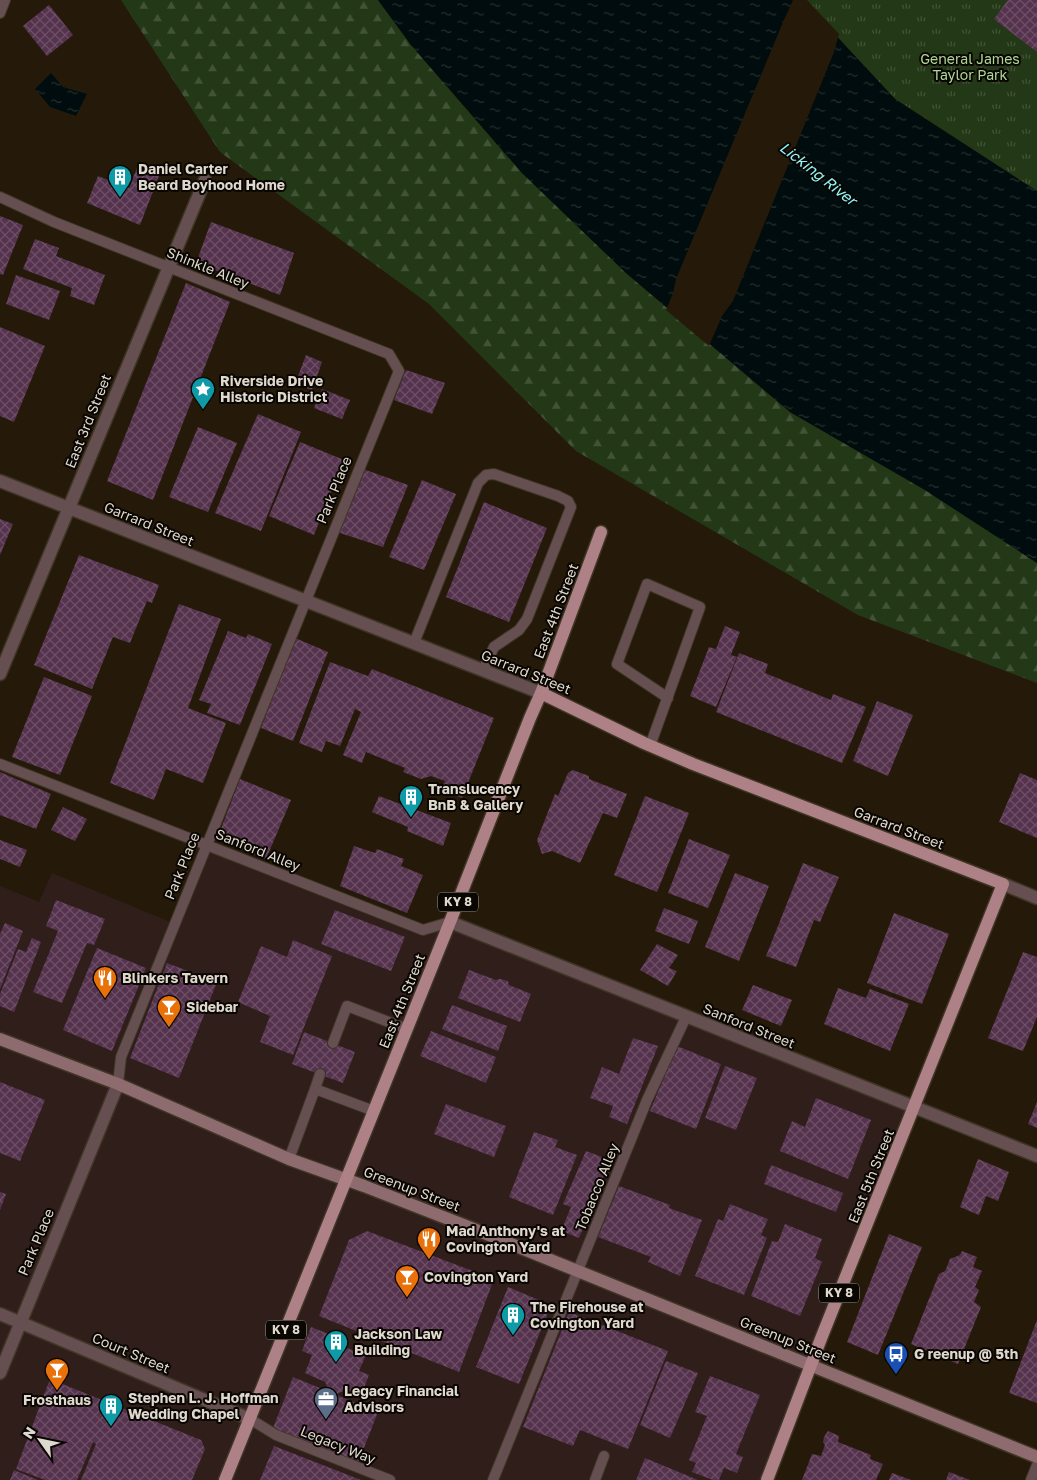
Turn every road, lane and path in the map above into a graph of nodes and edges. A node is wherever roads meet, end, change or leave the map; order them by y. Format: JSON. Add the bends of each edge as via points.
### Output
{"nodes":[{"id":1,"x":5,"y":0,"type":"edge"},
{"id":2,"x":0,"y":13,"type":"edge"},
{"id":3,"x":204,"y":180,"type":"dead end"},
{"id":4,"x":0,"y":197,"type":"edge"},
{"id":5,"x":168,"y":267,"type":"junction"},
{"id":6,"x":398,"y":372,"type":"joint"},
{"id":7,"x":0,"y":481,"type":"edge"},
{"id":8,"x":68,"y":508,"type":"junction"},
{"id":9,"x":602,"y":532,"type":"dead end"},
{"id":10,"x":305,"y":602,"type":"junction"},
{"id":11,"x":414,"y":643,"type":"junction"},
{"id":12,"x":483,"y":670,"type":"junction"},
{"id":13,"x":0,"y":674,"type":"edge"},
{"id":14,"x":542,"y":693,"type":"junction"},
{"id":15,"x":668,"y":698,"type":"junction"},
{"id":16,"x":650,"y":746,"type":"junction"},
{"id":17,"x":0,"y":764,"type":"edge"},
{"id":18,"x":207,"y":844,"type":"junction"},
{"id":19,"x":1003,"y":884,"type":"junction"},
{"id":20,"x":1037,"y":898,"type":"edge"},
{"id":21,"x":450,"y":922,"type":"junction"},
{"id":22,"x":686,"y":1017,"type":"junction"},
{"id":23,"x":407,"y":1029,"type":"junction"},
{"id":24,"x":0,"y":1038,"type":"edge"},
{"id":25,"x":333,"y":1043,"type":"dead end"},
{"id":26,"x":320,"y":1074,"type":"dead end"},
{"id":27,"x":118,"y":1084,"type":"junction"},
{"id":28,"x":315,"y":1088,"type":"junction"},
{"id":29,"x":914,"y":1108,"type":"junction"},
{"id":30,"x":374,"y":1112,"type":"junction"},
{"id":31,"x":1037,"y":1156,"type":"edge"},
{"id":32,"x":288,"y":1159,"type":"junction"},
{"id":33,"x":346,"y":1180,"type":"junction"},
{"id":34,"x":578,"y":1272,"type":"junction"},
{"id":35,"x":0,"y":1314,"type":"edge"},
{"id":36,"x":20,"y":1323,"type":"junction"},
{"id":37,"x":811,"y":1365,"type":"junction"},
{"id":38,"x":0,"y":1372,"type":"edge"},
{"id":39,"x":250,"y":1419,"type":"junction"},
{"id":40,"x":604,"y":1456,"type":"dead end"},
{"id":41,"x":1037,"y":1457,"type":"edge"},
{"id":42,"x":1037,"y":1465,"type":"edge"},
{"id":43,"x":225,"y":1480,"type":"edge"},
{"id":44,"x":390,"y":1480,"type":"edge"},
{"id":45,"x":493,"y":1480,"type":"edge"},
{"id":46,"x":595,"y":1480,"type":"edge"},
{"id":47,"x":767,"y":1480,"type":"edge"},
{"id":48,"x":1031,"y":1480,"type":"edge"}],
"edges":[{"from":1,"to":2,"type":"lane"},
{"from":3,"to":5,"type":"street","name":"East 3rd Street"},
{"from":4,"to":5,"type":"lane","name":"Shinkle Alley"},
{"from":5,"to":6,"type":"lane","name":"Shinkle Alley","via":[[389,354]]},
{"from":5,"to":8,"type":"street","name":"East 3rd Street"},
{"from":6,"to":10,"type":"lane","name":"Park Place"},
{"from":7,"to":8,"type":"street","name":"Garrard Street"},
{"from":8,"to":10,"type":"street","name":"Garrard Street"},
{"from":8,"to":13,"type":"street","name":"East 3rd Street"},
{"from":9,"to":14,"type":"main road","name":"East 4th Street","number":"KY 8"},
{"from":10,"to":11,"type":"street","name":"Garrard Street"},
{"from":10,"to":18,"type":"lane","name":"Park Place"},
{"from":11,"to":12,"type":"street","name":"Garrard Street"},
{"from":11,"to":12,"type":"lane","via":[[472,494],[482,479],[494,474],[558,496],[572,507],[527,619],[519,630],[494,648]]},
{"from":12,"to":14,"type":"street","name":"Garrard Street"},
{"from":14,"to":16,"type":"main road","name":"Garrard Street"},
{"from":14,"to":21,"type":"main road","name":"East 4th Street","number":"KY 8"},
{"from":15,"to":15,"type":"lane","via":[[700,607],[647,584],[618,664]]},
{"from":15,"to":16,"type":"lane"},
{"from":16,"to":19,"type":"main road","name":"Garrard Street"},
{"from":17,"to":18,"type":"lane","name":"Sanford Alley"},
{"from":18,"to":21,"type":"lane","name":"Sanford Alley","via":[[423,930]]},
{"from":18,"to":27,"type":"lane","name":"Park Place","via":[[122,1057]]},
{"from":19,"to":20,"type":"street","name":"Garrard Street"},
{"from":19,"to":29,"type":"main road","name":"East 5th Street","number":"KY 8"},
{"from":21,"to":22,"type":"street","name":"Sanford Street"},
{"from":21,"to":23,"type":"main road","name":"East 4th Street","number":"KY 8"},
{"from":22,"to":29,"type":"street","name":"Sanford Street"},
{"from":22,"to":34,"type":"lane","name":"Tobacco Alley","via":[[648,1100]]},
{"from":23,"to":25,"type":"lane","via":[[348,1006]]},
{"from":23,"to":30,"type":"main road","name":"East 4th Street","number":"KY 8"},
{"from":24,"to":27,"type":"main road","name":"Greenup Street"},
{"from":26,"to":28,"type":"lane"},
{"from":27,"to":32,"type":"main road","name":"Greenup Street"},
{"from":27,"to":36,"type":"street","name":"Park Place"},
{"from":28,"to":30,"type":"lane"},
{"from":28,"to":32,"type":"lane"},
{"from":29,"to":31,"type":"street","name":"Sanford Street"},
{"from":29,"to":37,"type":"main road","name":"East 5th Street","number":"KY 8"},
{"from":30,"to":33,"type":"main road","name":"East 4th Street","number":"KY 8"},
{"from":32,"to":33,"type":"main road","name":"Greenup Street"},
{"from":33,"to":34,"type":"main road","name":"Greenup Street"},
{"from":33,"to":39,"type":"main road","name":"East 4th Street","number":"KY 8"},
{"from":34,"to":37,"type":"main road","name":"Greenup Street"},
{"from":34,"to":45,"type":"lane","name":"Tobacco Alley"},
{"from":35,"to":36,"type":"street","name":"Court Street"},
{"from":36,"to":38,"type":"street","name":"Park Place"},
{"from":36,"to":39,"type":"street","name":"Court Street"},
{"from":37,"to":41,"type":"main road","name":"Greenup Street"},
{"from":37,"to":47,"type":"main road","name":"East 5th Street","number":"KY 8"},
{"from":39,"to":43,"type":"main road","name":"East 4th Street","number":"KY 8"},
{"from":39,"to":44,"type":"lane","name":"Legacy Way","via":[[276,1435]]},
{"from":40,"to":46,"type":"lane"},
{"from":42,"to":48,"type":"lane"}]}
